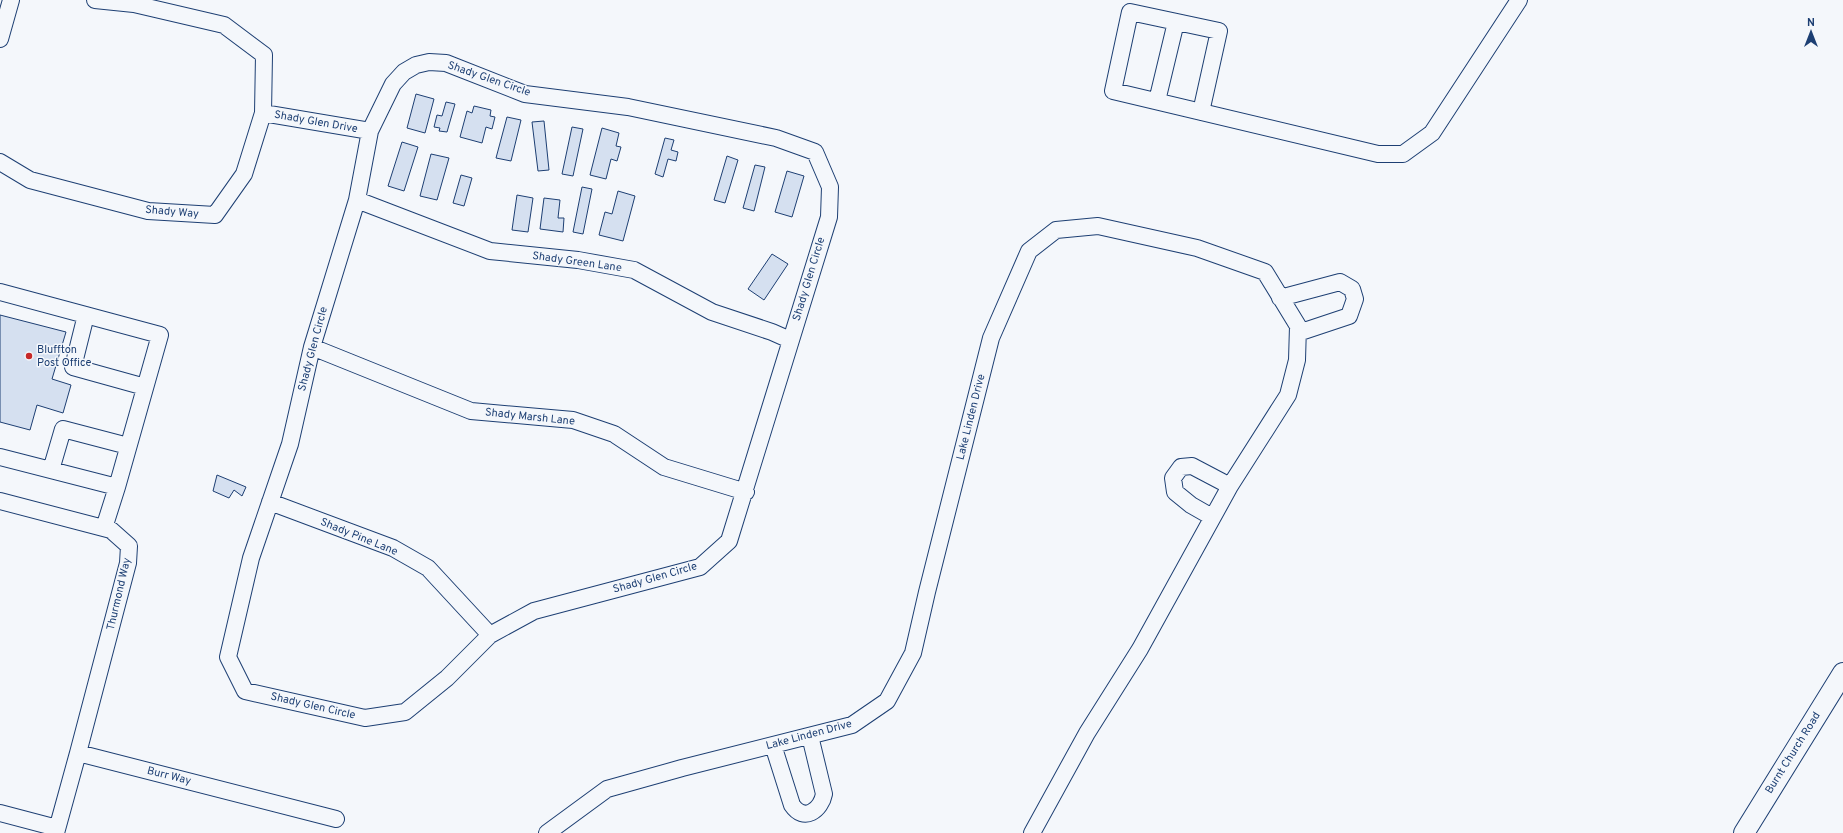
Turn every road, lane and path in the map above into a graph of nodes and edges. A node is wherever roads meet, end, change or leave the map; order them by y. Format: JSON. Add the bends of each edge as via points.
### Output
{"nodes":[{"id":1,"x":11,"y":0,"type":"edge"},
{"id":2,"x":95,"y":0,"type":"edge"},
{"id":3,"x":1519,"y":0,"type":"edge"},
{"id":4,"x":1176,"y":22,"type":"junction"},
{"id":5,"x":0,"y":39,"type":"edge"},
{"id":6,"x":1157,"y":101,"type":"junction"},
{"id":7,"x":1201,"y":112,"type":"junction"},
{"id":8,"x":263,"y":113,"type":"junction"},
{"id":9,"x":370,"y":132,"type":"junction"},
{"id":10,"x":0,"y":162,"type":"edge"},
{"id":11,"x":357,"y":200,"type":"junction"},
{"id":12,"x":0,"y":292,"type":"edge"},
{"id":13,"x":1280,"y":298,"type":"junction"},
{"id":14,"x":86,"y":315,"type":"junction"},
{"id":15,"x":1298,"y":333,"type":"junction"},
{"id":16,"x":790,"y":340,"type":"junction"},
{"id":17,"x":312,"y":347,"type":"junction"},
{"id":18,"x":145,"y":387,"type":"junction"},
{"id":19,"x":128,"y":446,"type":"junction"},
{"id":20,"x":0,"y":457,"type":"edge"},
{"id":21,"x":50,"y":470,"type":"junction"},
{"id":22,"x":1230,"y":486,"type":"junction"},
{"id":23,"x":117,"y":487,"type":"junction"},
{"id":24,"x":746,"y":492,"type":"junction"},
{"id":25,"x":0,"y":501,"type":"edge"},
{"id":26,"x":270,"y":502,"type":"junction"},
{"id":27,"x":1212,"y":517,"type":"junction"},
{"id":28,"x":104,"y":528,"type":"junction"},
{"id":29,"x":490,"y":635,"type":"junction"},
{"id":30,"x":1843,"y":673,"type":"edge"},
{"id":31,"x":810,"y":736,"type":"junction"},
{"id":32,"x":773,"y":745,"type":"junction"},
{"id":33,"x":78,"y":753,"type":"junction"},
{"id":34,"x":0,"y":813,"type":"edge"},
{"id":35,"x":336,"y":819,"type":"dead end"},
{"id":36,"x":57,"y":830,"type":"edge"},
{"id":37,"x":547,"y":833,"type":"edge"},
{"id":38,"x":1032,"y":833,"type":"edge"},
{"id":39,"x":1744,"y":833,"type":"edge"}],
"edges":[{"from":1,"to":5,"type":"street"},
{"from":2,"to":8,"type":"street","name":"Shady Glen Drive","via":[[134,4],[224,25],[264,55]]},
{"from":3,"to":7,"type":"street","via":[[1432,133],[1403,154],[1378,154]]},
{"from":4,"to":6,"type":"street"},
{"from":4,"to":6,"type":"street","via":[[1130,12],[1113,91]]},
{"from":4,"to":7,"type":"street","via":[[1219,31]]},
{"from":6,"to":7,"type":"street"},
{"from":8,"to":9,"type":"street","name":"Shady Glen Drive"},
{"from":8,"to":10,"type":"street","name":"Shady Way","via":[[244,174],[216,215],[148,211],[30,180]]},
{"from":9,"to":11,"type":"street","name":"Shady Glen Circle"},
{"from":9,"to":16,"type":"street","name":"Shady Glen Circle","via":[[393,84],[416,64],[429,62],[458,66],[525,94],[628,107],[776,138],[815,152],[830,187],[829,216]]},
{"from":11,"to":16,"type":"street","name":"Shady Green Lane","via":[[490,251],[578,260],[634,270],[712,312]]},
{"from":11,"to":17,"type":"street","name":"Shady Glen Circle"},
{"from":12,"to":14,"type":"street"},
{"from":13,"to":15,"type":"street","name":"Lake Linden Drive","via":[[1298,326]]},
{"from":13,"to":15,"type":"street","via":[[1340,282],[1352,289],[1355,299],[1349,316]]},
{"from":13,"to":31,"type":"street","name":"Lake Linden Drive","via":[[1265,272],[1197,248],[1098,226],[1056,230],[1029,251],[991,338],[926,592],[913,653],[887,701],[852,725]]},
{"from":14,"to":18,"type":"street","via":[[73,367]]},
{"from":14,"to":18,"type":"street","via":[[160,335]]},
{"from":15,"to":22,"type":"street","name":"Lake Linden Drive","via":[[1297,360],[1288,395]]},
{"from":16,"to":24,"type":"street","name":"Shady Glen Circle"},
{"from":17,"to":24,"type":"street","name":"Shady Marsh Lane","via":[[471,411],[573,420],[614,434],[664,467]]},
{"from":17,"to":26,"type":"street","name":"Shady Glen Circle","via":[[290,444]]},
{"from":18,"to":19,"type":"street"},
{"from":19,"to":21,"type":"street","via":[[63,430]]},
{"from":19,"to":23,"type":"street"},
{"from":20,"to":21,"type":"street"},
{"from":21,"to":23,"type":"street"},
{"from":22,"to":27,"type":"street","name":"Lake Linden Drive"},
{"from":22,"to":27,"type":"street","via":[[1192,466],[1181,467],[1173,478],[1174,492]]},
{"from":23,"to":28,"type":"street"},
{"from":24,"to":29,"type":"street","name":"Shady Glen Circle","via":[[729,542],[700,567],[534,611]]},
{"from":25,"to":28,"type":"street","name":"Thurmond Way"},
{"from":26,"to":29,"type":"street","name":"Shady Pine Lane","via":[[393,548],[428,568]]},
{"from":26,"to":29,"type":"street","name":"Shady Glen Circle","via":[[251,558],[228,657],[245,691],[365,718],[406,712],[448,678]]},
{"from":27,"to":38,"type":"street","name":"Lake Linden Drive","via":[[1140,649],[1087,733]]},
{"from":28,"to":33,"type":"street","name":"Thurmond Way","via":[[111,530],[129,546],[128,563]]},
{"from":30,"to":39,"type":"main road","name":"Burnt Church Road"},
{"from":31,"to":32,"type":"street","name":"Lake Linden Drive"},
{"from":31,"to":32,"type":"street","via":[[824,794],[822,802],[811,814],[803,814],[792,805]]},
{"from":32,"to":37,"type":"street","name":"Lake Linden Drive","via":[[607,789]]},
{"from":33,"to":35,"type":"street","name":"Burr Way"},
{"from":33,"to":36,"type":"street"},
{"from":34,"to":36,"type":"street"}]}
